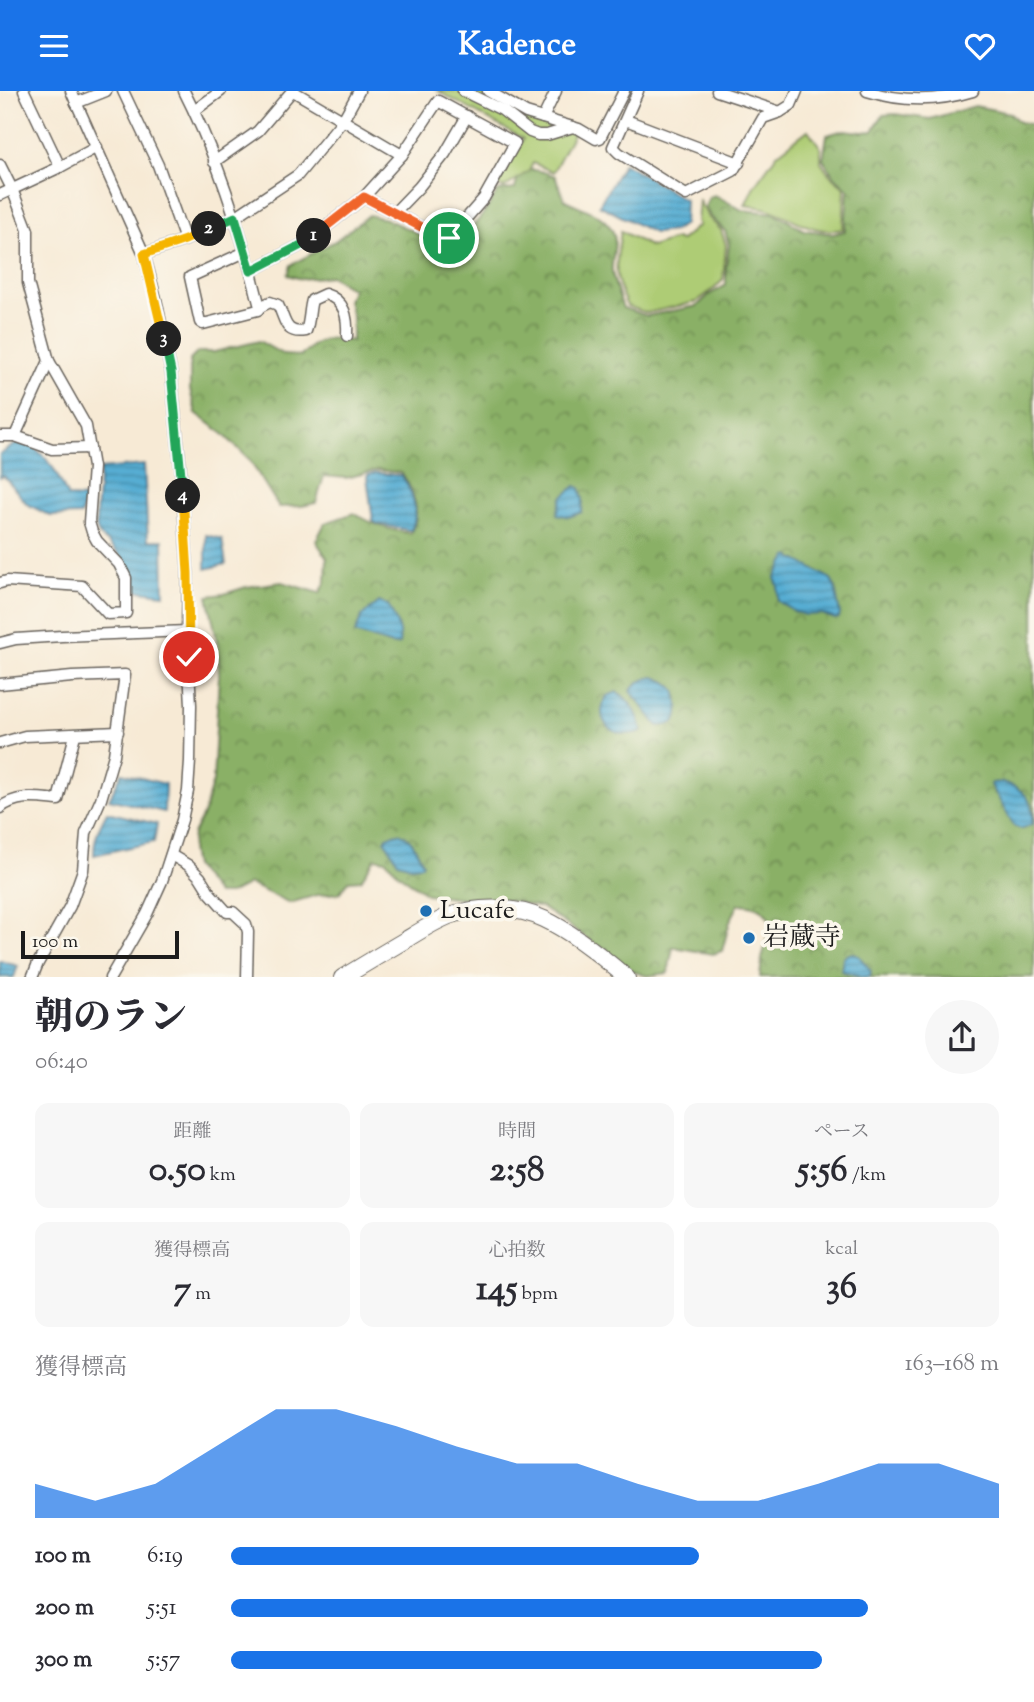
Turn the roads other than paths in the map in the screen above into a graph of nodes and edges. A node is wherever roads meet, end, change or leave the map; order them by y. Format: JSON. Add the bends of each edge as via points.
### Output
{"nodes":[{"id":1,"x":24,"y":91,"type":"edge"},
{"id":2,"x":71,"y":91,"type":"edge"},
{"id":3,"x":106,"y":91,"type":"edge"},
{"id":4,"x":122,"y":91,"type":"edge"},
{"id":5,"x":184,"y":91,"type":"edge"},
{"id":6,"x":221,"y":91,"type":"edge"},
{"id":7,"x":292,"y":91,"type":"edge"},
{"id":8,"x":359,"y":91,"type":"edge"},
{"id":9,"x":463,"y":91,"type":"edge"},
{"id":10,"x":556,"y":91,"type":"edge"},
{"id":11,"x":624,"y":91,"type":"edge"},
{"id":12,"x":638,"y":91,"type":"edge"},
{"id":13,"x":718,"y":91,"type":"edge"},
{"id":14,"x":797,"y":91,"type":"edge"},
{"id":15,"x":867,"y":91,"type":"edge"},
{"id":16,"x":973,"y":91,"type":"edge"},
{"id":17,"x":491,"y":92,"type":"edge"},
{"id":18,"x":76,"y":103,"type":"junction"},
{"id":19,"x":194,"y":111,"type":"junction"},
{"id":20,"x":780,"y":111,"type":"junction"},
{"id":21,"x":467,"y":116,"type":"junction"},
{"id":22,"x":543,"y":118,"type":"junction"},
{"id":23,"x":343,"y":120,"type":"junction"},
{"id":24,"x":626,"y":120,"type":"junction"},
{"id":25,"x":573,"y":127,"type":"junction"},
{"id":26,"x":97,"y":147,"type":"junction"},
{"id":27,"x":402,"y":155,"type":"junction"},
{"id":28,"x":214,"y":162,"type":"junction"},
{"id":29,"x":739,"y":163,"type":"junction"},
{"id":30,"x":0,"y":165,"type":"edge"},
{"id":31,"x":60,"y":167,"type":"junction"},
{"id":32,"x":12,"y":189,"type":"junction"},
{"id":33,"x":0,"y":195,"type":"edge"},
{"id":34,"x":364,"y":197,"type":"junction"},
{"id":35,"x":394,"y":213,"type":"junction"},
{"id":36,"x":235,"y":217,"type":"junction"},
{"id":37,"x":185,"y":240,"type":"junction"},
{"id":38,"x":245,"y":252,"type":"junction"},
{"id":39,"x":144,"y":254,"type":"junction"},
{"id":40,"x":251,"y":271,"type":"junction"},
{"id":41,"x":260,"y":307,"type":"junction"},
{"id":42,"x":347,"y":336,"type":"dead end"},
{"id":43,"x":49,"y":361,"type":"junction"},
{"id":44,"x":7,"y":436,"type":"edge"},
{"id":45,"x":0,"y":447,"type":"edge"},
{"id":46,"x":90,"y":448,"type":"junction"},
{"id":47,"x":0,"y":583,"type":"edge"},
{"id":48,"x":126,"y":613,"type":"junction"},
{"id":49,"x":187,"y":631,"type":"junction"},
{"id":50,"x":127,"y":633,"type":"junction"},
{"id":51,"x":0,"y":643,"type":"edge"},
{"id":52,"x":0,"y":684,"type":"edge"},
{"id":53,"x":118,"y":732,"type":"junction"},
{"id":54,"x":75,"y":735,"type":"junction"},
{"id":55,"x":0,"y":743,"type":"edge"},
{"id":56,"x":0,"y":808,"type":"edge"},
{"id":57,"x":171,"y":855,"type":"junction"},
{"id":58,"x":32,"y":977,"type":"edge"},
{"id":59,"x":111,"y":977,"type":"edge"},
{"id":60,"x":247,"y":977,"type":"edge"},
{"id":61,"x":344,"y":977,"type":"edge"},
{"id":62,"x":627,"y":977,"type":"edge"}],
"edges":[{"from":1,"to":31,"type":"street"},
{"from":2,"to":18,"type":"street"},
{"from":3,"to":18,"type":"street"},
{"from":4,"to":37,"type":"street","via":[[158,165]]},
{"from":5,"to":19,"type":"street"},
{"from":6,"to":19,"type":"street"},
{"from":7,"to":23,"type":"street"},
{"from":7,"to":28,"type":"street","via":[[258,131]]},
{"from":8,"to":23,"type":"street"},
{"from":9,"to":25,"type":"street","via":[[538,135]]},
{"from":10,"to":22,"type":"street"},
{"from":11,"to":25,"type":"street","via":[[600,138]]},
{"from":12,"to":24,"type":"street"},
{"from":13,"to":20,"type":"street"},
{"from":14,"to":20,"type":"street","via":[[791,104]]},
{"from":15,"to":16,"type":"street","via":[[928,100]]},
{"from":17,"to":22,"type":"street"},
{"from":18,"to":26,"type":"street"},
{"from":19,"to":28,"type":"street"},
{"from":20,"to":29,"type":"street","via":[[763,118]]},
{"from":21,"to":27,"type":"street","via":[[438,101]]},
{"from":21,"to":35,"type":"street","via":[[445,154]]},
{"from":21,"to":35,"type":"street","via":[[515,142],[484,198],[444,239]]},
{"from":22,"to":25,"type":"street"},
{"from":23,"to":27,"type":"street"},
{"from":23,"to":36,"type":"street","via":[[298,175]]},
{"from":24,"to":29,"type":"street"},
{"from":24,"to":29,"type":"street","via":[[613,147],[686,195],[733,171]]},
{"from":26,"to":31,"type":"street"},
{"from":26,"to":39,"type":"street"},
{"from":27,"to":34,"type":"street"},
{"from":28,"to":36,"type":"street"},
{"from":30,"to":32,"type":"street"},
{"from":31,"to":32,"type":"street"},
{"from":32,"to":33,"type":"street"},
{"from":32,"to":43,"type":"street","via":[[28,230],[28,283]]},
{"from":34,"to":35,"type":"street"},
{"from":34,"to":40,"type":"street","via":[[305,243]]},
{"from":36,"to":37,"type":"street"},
{"from":36,"to":38,"type":"street"},
{"from":37,"to":39,"type":"street"},
{"from":38,"to":40,"type":"street"},
{"from":38,"to":41,"type":"street","via":[[190,277],[200,322]]},
{"from":39,"to":49,"type":"street","via":[[171,372],[188,573]]},
{"from":40,"to":41,"type":"street"},
{"from":41,"to":42,"type":"street","via":[[270,302],[278,305],[286,326],[299,333],[308,328],[312,300],[333,296],[347,317]]},
{"from":43,"to":44,"type":"street"},
{"from":43,"to":46,"type":"street","via":[[86,425]]},
{"from":44,"to":45,"type":"street"},
{"from":44,"to":46,"type":"street","via":[[52,449]]},
{"from":46,"to":48,"type":"street","via":[[89,522],[97,541],[126,578]]},
{"from":47,"to":48,"type":"street","via":[[82,586],[108,614]]},
{"from":48,"to":50,"type":"street"},
{"from":49,"to":50,"type":"street"},
{"from":49,"to":57,"type":"street","via":[[191,705],[188,791]]},
{"from":50,"to":51,"type":"street"},
{"from":52,"to":53,"type":"street","via":[[125,675]]},
{"from":53,"to":54,"type":"street"},
{"from":53,"to":58,"type":"street","via":[[101,799],[86,833],[83,870],[70,906]]},
{"from":54,"to":55,"type":"street","via":[[25,736]]},
{"from":54,"to":56,"type":"street","via":[[58,800],[21,798]]},
{"from":57,"to":59,"type":"street","via":[[147,913]]},
{"from":57,"to":60,"type":"street","via":[[188,865],[227,912],[246,924]]},
{"from":61,"to":62,"type":"highway","via":[[450,916],[494,908],[542,918]]}]}
